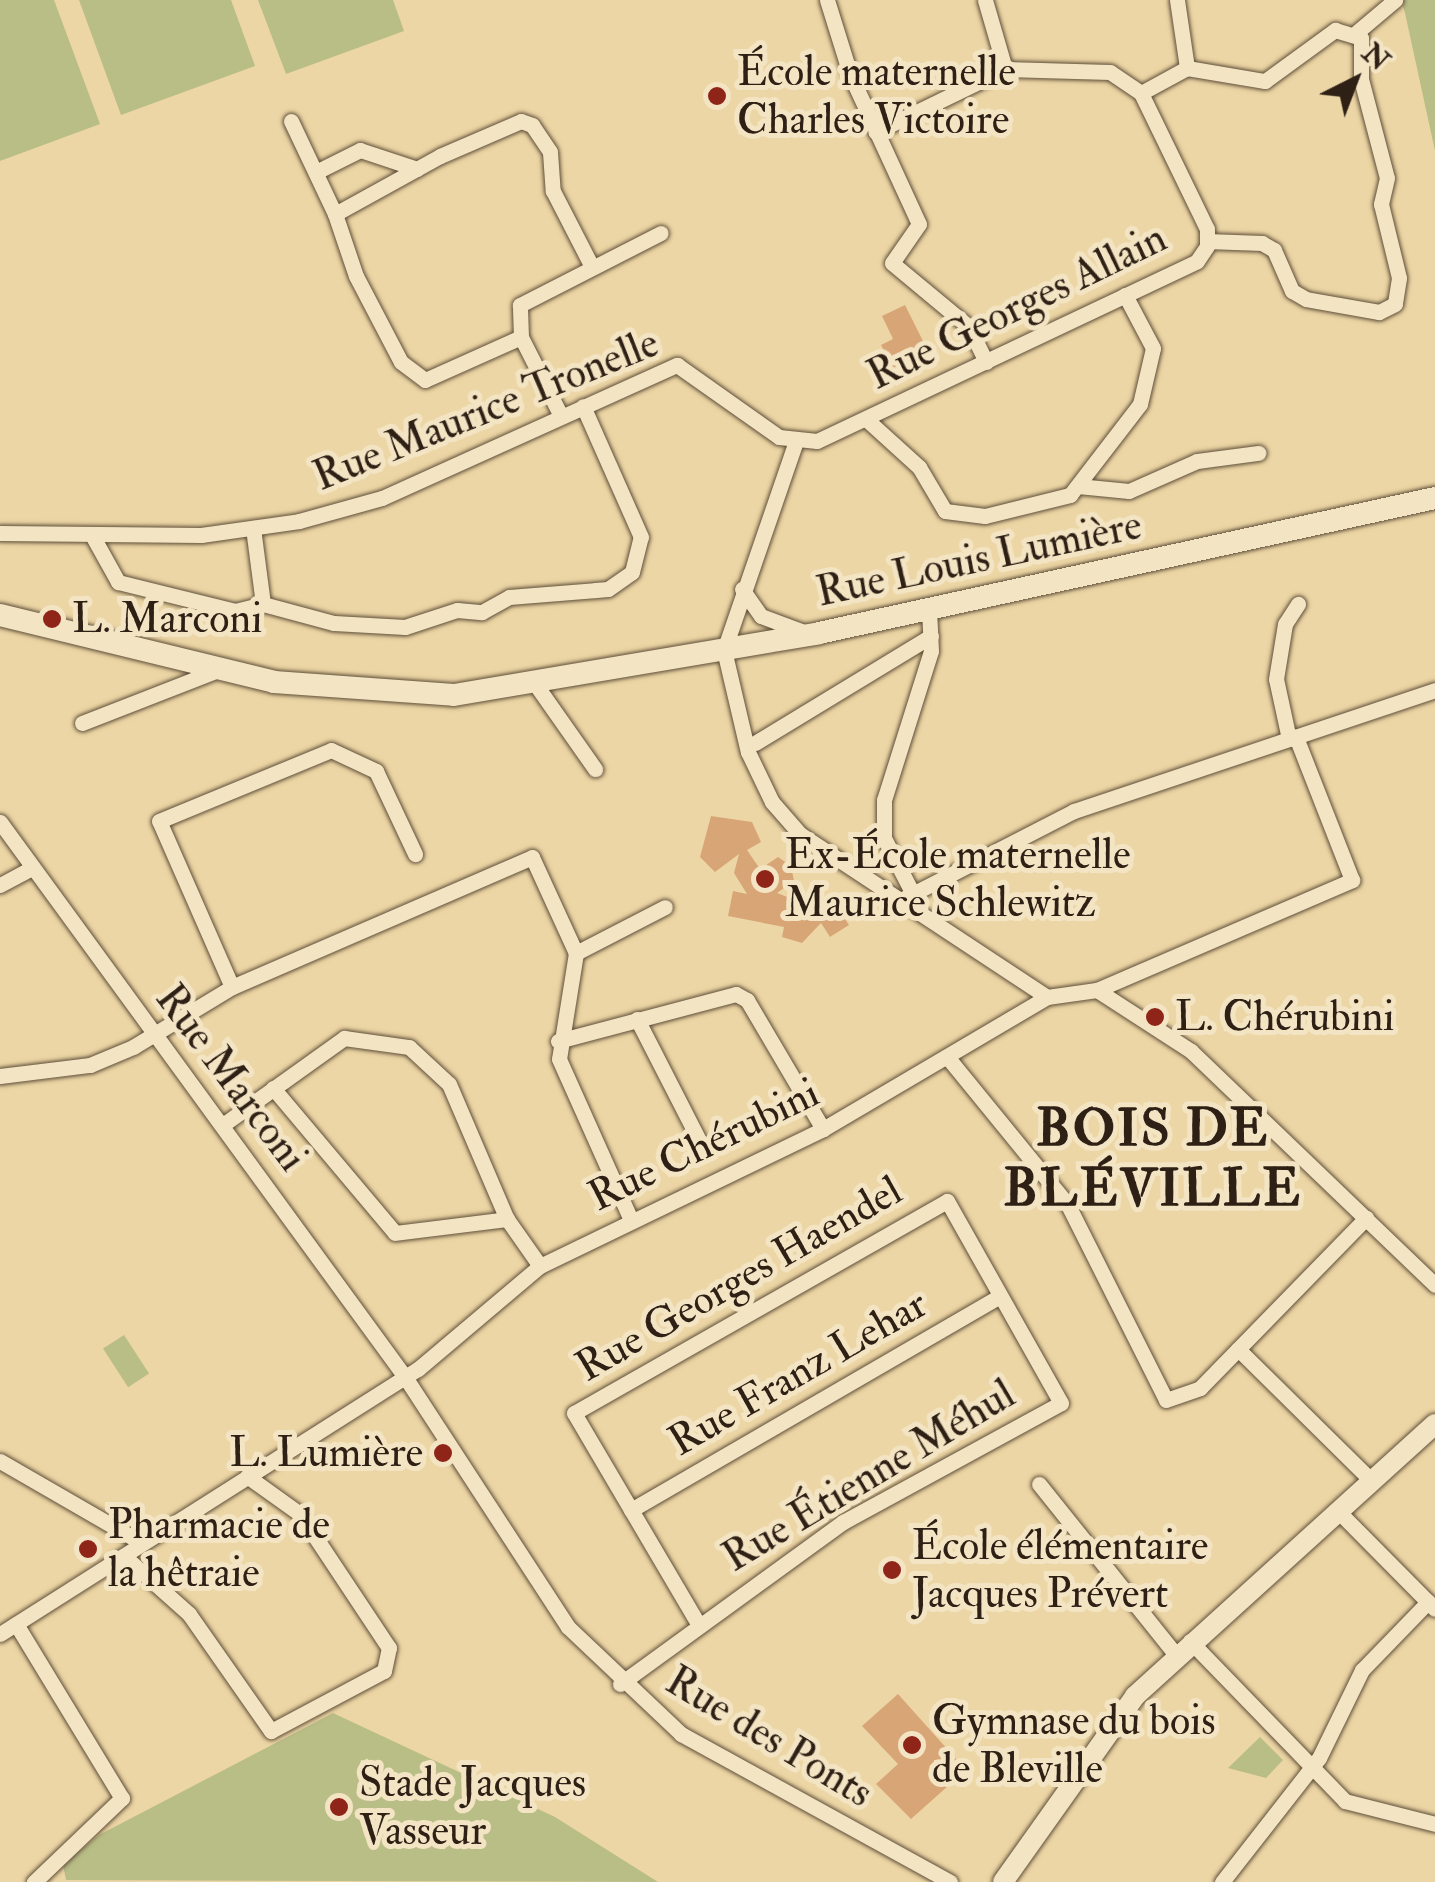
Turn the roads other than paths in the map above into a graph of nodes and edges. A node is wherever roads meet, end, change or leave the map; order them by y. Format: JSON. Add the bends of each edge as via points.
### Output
{"nodes":[{"id":1,"x":826,"y":0,"type":"edge"},
{"id":2,"x":985,"y":0,"type":"edge"},
{"id":3,"x":1177,"y":0,"type":"edge"},
{"id":4,"x":1395,"y":0,"type":"edge"},
{"id":5,"x":1357,"y":32,"type":"junction"},
{"id":6,"x":1187,"y":68,"type":"junction"},
{"id":7,"x":1005,"y":69,"type":"junction"},
{"id":8,"x":1142,"y":93,"type":"junction"},
{"id":9,"x":291,"y":122,"type":"dead end"},
{"id":10,"x":875,"y":132,"type":"junction"},
{"id":11,"x":417,"y":169,"type":"junction"},
{"id":12,"x":318,"y":171,"type":"junction"},
{"id":13,"x":335,"y":214,"type":"junction"},
{"id":14,"x":661,"y":233,"type":"dead end"},
{"id":15,"x":1207,"y":241,"type":"junction"},
{"id":16,"x":592,"y":267,"type":"junction"},
{"id":17,"x":1125,"y":295,"type":"junction"},
{"id":18,"x":521,"y":337,"type":"junction"},
{"id":19,"x":986,"y":362,"type":"junction"},
{"id":20,"x":583,"y":406,"type":"junction"},
{"id":21,"x":561,"y":416,"type":"junction"},
{"id":22,"x":866,"y":419,"type":"junction"},
{"id":23,"x":796,"y":442,"type":"junction"},
{"id":24,"x":1258,"y":453,"type":"dead end"},
{"id":25,"x":1078,"y":486,"type":"junction"},
{"id":26,"x":1435,"y":498,"type":"edge"},
{"id":27,"x":254,"y":528,"type":"junction"},
{"id":28,"x":0,"y":533,"type":"edge"},
{"id":29,"x":92,"y":535,"type":"junction"},
{"id":30,"x":742,"y":589,"type":"junction"},
{"id":31,"x":263,"y":604,"type":"junction"},
{"id":32,"x":1298,"y":604,"type":"dead end"},
{"id":33,"x":929,"y":609,"type":"junction"},
{"id":34,"x":6,"y":613,"type":"edge"},
{"id":35,"x":820,"y":633,"type":"junction"},
{"id":36,"x":932,"y":636,"type":"junction"},
{"id":37,"x":724,"y":650,"type":"junction"},
{"id":38,"x":221,"y":669,"type":"junction"},
{"id":39,"x":536,"y":686,"type":"junction"},
{"id":40,"x":1435,"y":690,"type":"edge"},
{"id":41,"x":82,"y":723,"type":"dead end"},
{"id":42,"x":1292,"y":738,"type":"junction"},
{"id":43,"x":755,"y":743,"type":"dead end"},
{"id":44,"x":595,"y":769,"type":"dead end"},
{"id":45,"x":0,"y":822,"type":"edge"},
{"id":46,"x":414,"y":854,"type":"dead end"},
{"id":47,"x":28,"y":870,"type":"junction"},
{"id":48,"x":0,"y":885,"type":"edge"},
{"id":49,"x":913,"y":894,"type":"junction"},
{"id":50,"x":895,"y":903,"type":"junction"},
{"id":51,"x":665,"y":907,"type":"dead end"},
{"id":52,"x":576,"y":953,"type":"junction"},
{"id":53,"x":232,"y":987,"type":"junction"},
{"id":54,"x":1098,"y":990,"type":"junction"},
{"id":55,"x":1047,"y":997,"type":"junction"},
{"id":56,"x":637,"y":1019,"type":"junction"},
{"id":57,"x":154,"y":1032,"type":"junction"},
{"id":58,"x":558,"y":1041,"type":"junction"},
{"id":59,"x":949,"y":1059,"type":"junction"},
{"id":60,"x":0,"y":1076,"type":"edge"},
{"id":61,"x":274,"y":1088,"type":"junction"},
{"id":62,"x":224,"y":1124,"type":"junction"},
{"id":63,"x":823,"y":1128,"type":"junction"},
{"id":64,"x":699,"y":1140,"type":"dead end"},
{"id":65,"x":1366,"y":1218,"type":"junction"},
{"id":66,"x":508,"y":1219,"type":"junction"},
{"id":67,"x":631,"y":1220,"type":"junction"},
{"id":68,"x":540,"y":1266,"type":"junction"},
{"id":69,"x":1435,"y":1285,"type":"edge"},
{"id":70,"x":999,"y":1296,"type":"junction"},
{"id":71,"x":1238,"y":1349,"type":"junction"},
{"id":72,"x":405,"y":1377,"type":"junction"},
{"id":73,"x":1061,"y":1404,"type":"joint"},
{"id":74,"x":1435,"y":1424,"type":"edge"},
{"id":75,"x":0,"y":1461,"type":"edge"},
{"id":76,"x":248,"y":1476,"type":"junction"},
{"id":77,"x":1371,"y":1480,"type":"junction"},
{"id":78,"x":1039,"y":1484,"type":"dead end"},
{"id":79,"x":631,"y":1510,"type":"junction"},
{"id":80,"x":1337,"y":1510,"type":"junction"},
{"id":81,"x":142,"y":1543,"type":"junction"},
{"id":82,"x":124,"y":1556,"type":"junction"},
{"id":83,"x":1431,"y":1606,"type":"edge"},
{"id":84,"x":697,"y":1622,"type":"junction"},
{"id":85,"x":16,"y":1624,"type":"junction"},
{"id":86,"x":0,"y":1634,"type":"edge"},
{"id":87,"x":1183,"y":1648,"type":"junction"},
{"id":88,"x":620,"y":1684,"type":"junction"},
{"id":89,"x":1310,"y":1767,"type":"junction"},
{"id":90,"x":1435,"y":1824,"type":"edge"},
{"id":91,"x":40,"y":1880,"type":"edge"},
{"id":92,"x":950,"y":1882,"type":"edge"},
{"id":93,"x":1003,"y":1882,"type":"edge"},
{"id":94,"x":1222,"y":1882,"type":"edge"}],
"edges":[{"from":1,"to":10,"type":"street"},
{"from":2,"to":7,"type":"street"},
{"from":3,"to":6,"type":"street"},
{"from":4,"to":5,"type":"street"},
{"from":5,"to":6,"type":"street","via":[[1335,30],[1265,81]]},
{"from":5,"to":15,"type":"street","via":[[1360,80],[1388,178],[1381,204],[1399,278],[1395,304],[1379,312],[1306,299],[1292,291],[1274,250],[1262,243]]},
{"from":6,"to":8,"type":"street"},
{"from":7,"to":8,"type":"street","via":[[1110,72]]},
{"from":7,"to":10,"type":"street"},
{"from":8,"to":15,"type":"street","name":"Rue Georges Allain"},
{"from":9,"to":12,"type":"street"},
{"from":10,"to":19,"type":"street","via":[[920,224],[892,263],[969,326]]},
{"from":11,"to":12,"type":"street","via":[[360,150]]},
{"from":11,"to":13,"type":"street"},
{"from":11,"to":16,"type":"street","via":[[521,121],[532,124],[550,152],[553,191]]},
{"from":12,"to":13,"type":"street","via":[[315,182]]},
{"from":13,"to":18,"type":"street","via":[[356,276],[401,362],[424,380]]},
{"from":14,"to":16,"type":"street"},
{"from":15,"to":17,"type":"street","name":"Rue Georges Allain","via":[[1197,260]]},
{"from":16,"to":18,"type":"street","via":[[530,295],[520,306]]},
{"from":17,"to":19,"type":"street","name":"Rue Georges Allain"},
{"from":17,"to":25,"type":"street","via":[[1153,348],[1140,404]]},
{"from":18,"to":21,"type":"street"},
{"from":19,"to":22,"type":"street","name":"Rue Georges Allain"},
{"from":20,"to":21,"type":"street","name":"Rue Maurice Tronelle"},
{"from":20,"to":23,"type":"street","name":"Rue Maurice Tronelle","via":[[683,366],[778,437]]},
{"from":20,"to":31,"type":"street","via":[[642,537],[620,584],[509,597],[482,612],[457,610],[404,627],[334,623]]},
{"from":21,"to":27,"type":"street","name":"Rue Maurice Tronelle","via":[[382,498]]},
{"from":22,"to":23,"type":"street","name":"Rue Georges Allain"},
{"from":22,"to":25,"type":"street","via":[[919,466],[945,511],[985,516],[1070,495]]},
{"from":23,"to":30,"type":"street"},
{"from":24,"to":25,"type":"street","via":[[1197,461],[1129,491]]},
{"from":26,"to":33,"type":"main road","name":"Rue Louis Lumière"},
{"from":27,"to":29,"type":"street","name":"Rue Maurice Tronelle"},
{"from":27,"to":31,"type":"street"},
{"from":28,"to":29,"type":"street","name":"Rue Maurice Tronelle"},
{"from":29,"to":31,"type":"street","via":[[118,582],[235,611]]},
{"from":30,"to":35,"type":"street","via":[[776,624]]},
{"from":30,"to":37,"type":"street"},
{"from":32,"to":42,"type":"street","via":[[1278,648]]},
{"from":33,"to":35,"type":"main road","name":"Rue Louis Lumière"},
{"from":33,"to":36,"type":"street"},
{"from":34,"to":38,"type":"main road","name":"Rue Louis Lumière"},
{"from":35,"to":37,"type":"main road","name":"Rue Louis Lumière"},
{"from":36,"to":43,"type":"street"},
{"from":36,"to":49,"type":"street","via":[[916,712],[884,800],[884,838]]},
{"from":37,"to":39,"type":"main road","name":"Rue Louis Lumière"},
{"from":37,"to":50,"type":"street","via":[[748,752],[772,802],[800,834]]},
{"from":38,"to":39,"type":"main road","name":"Rue Louis Lumière","via":[[356,694]]},
{"from":38,"to":41,"type":"street"},
{"from":39,"to":44,"type":"street"},
{"from":40,"to":42,"type":"street"},
{"from":42,"to":49,"type":"street","via":[[1074,811]]},
{"from":42,"to":54,"type":"street","via":[[1352,880]]},
{"from":45,"to":47,"type":"street","name":"Rue Marconi"},
{"from":46,"to":53,"type":"street","via":[[376,771],[331,750],[158,820]]},
{"from":47,"to":48,"type":"street"},
{"from":47,"to":57,"type":"street","name":"Rue Marconi"},
{"from":49,"to":50,"type":"street"},
{"from":50,"to":55,"type":"street"},
{"from":51,"to":52,"type":"street"},
{"from":52,"to":53,"type":"street","via":[[532,857]]},
{"from":52,"to":58,"type":"street"},
{"from":53,"to":57,"type":"street"},
{"from":54,"to":55,"type":"street"},
{"from":54,"to":65,"type":"street","via":[[1191,1051]]},
{"from":55,"to":59,"type":"street","name":"Rue Chérubini"},
{"from":56,"to":58,"type":"street"},
{"from":56,"to":63,"type":"street","via":[[736,994],[747,1000]]},
{"from":56,"to":64,"type":"street"},
{"from":57,"to":60,"type":"street","via":[[90,1065]]},
{"from":57,"to":62,"type":"street","name":"Rue Marconi"},
{"from":58,"to":67,"type":"street","via":[[558,1059]]},
{"from":59,"to":63,"type":"street","name":"Rue Chérubini"},
{"from":59,"to":71,"type":"street","via":[[1068,1206],[1166,1400],[1200,1388]]},
{"from":61,"to":62,"type":"street"},
{"from":61,"to":66,"type":"street","via":[[396,1232]]},
{"from":61,"to":66,"type":"street","via":[[344,1038],[425,1054],[467,1118]]},
{"from":62,"to":72,"type":"street","name":"Rue Marconi"},
{"from":63,"to":67,"type":"street","name":"Rue Chérubini"},
{"from":65,"to":69,"type":"street"},
{"from":65,"to":71,"type":"street"},
{"from":66,"to":68,"type":"street"},
{"from":67,"to":68,"type":"street","name":"Rue Chérubini"},
{"from":68,"to":72,"type":"street","name":"Rue Chérubini"},
{"from":70,"to":73,"type":"street","name":"Rue Georges Haendel"},
{"from":70,"to":79,"type":"street","name":"Rue Franz Lehar"},
{"from":70,"to":79,"type":"street","name":"Rue Georges Haendel","via":[[946,1202],[574,1413]]},
{"from":71,"to":77,"type":"street"},
{"from":72,"to":76,"type":"street","name":"Rue Chérubini"},
{"from":72,"to":88,"type":"street","name":"Rue des Ponts","via":[[548,1601]]},
{"from":73,"to":84,"type":"street","name":"Rue Étienne Méhul","via":[[843,1522]]},
{"from":74,"to":77,"type":"street"},
{"from":75,"to":81,"type":"street"},
{"from":76,"to":81,"type":"street","name":"Rue Chérubini"},
{"from":76,"to":82,"type":"street","via":[[300,1514],[389,1648],[384,1671],[271,1731],[189,1614]]},
{"from":77,"to":80,"type":"street"},
{"from":78,"to":87,"type":"street"},
{"from":79,"to":84,"type":"street","name":"Rue Georges Haendel"},
{"from":80,"to":83,"type":"street"},
{"from":80,"to":87,"type":"street"},
{"from":81,"to":82,"type":"street","name":"Rue Chérubini"},
{"from":82,"to":85,"type":"street","name":"Rue Chérubini"},
{"from":83,"to":89,"type":"street","via":[[1362,1670]]},
{"from":84,"to":88,"type":"street","name":"Rue Étienne Méhul"},
{"from":85,"to":86,"type":"street","name":"Rue Chérubini"},
{"from":85,"to":91,"type":"street","via":[[122,1798]]},
{"from":87,"to":89,"type":"street"},
{"from":87,"to":93,"type":"street","via":[[1077,1768]]},
{"from":88,"to":92,"type":"street","name":"Rue des Ponts","via":[[696,1743]]},
{"from":89,"to":90,"type":"street","via":[[1345,1802]]},
{"from":89,"to":94,"type":"street","via":[[1268,1833]]}]}
